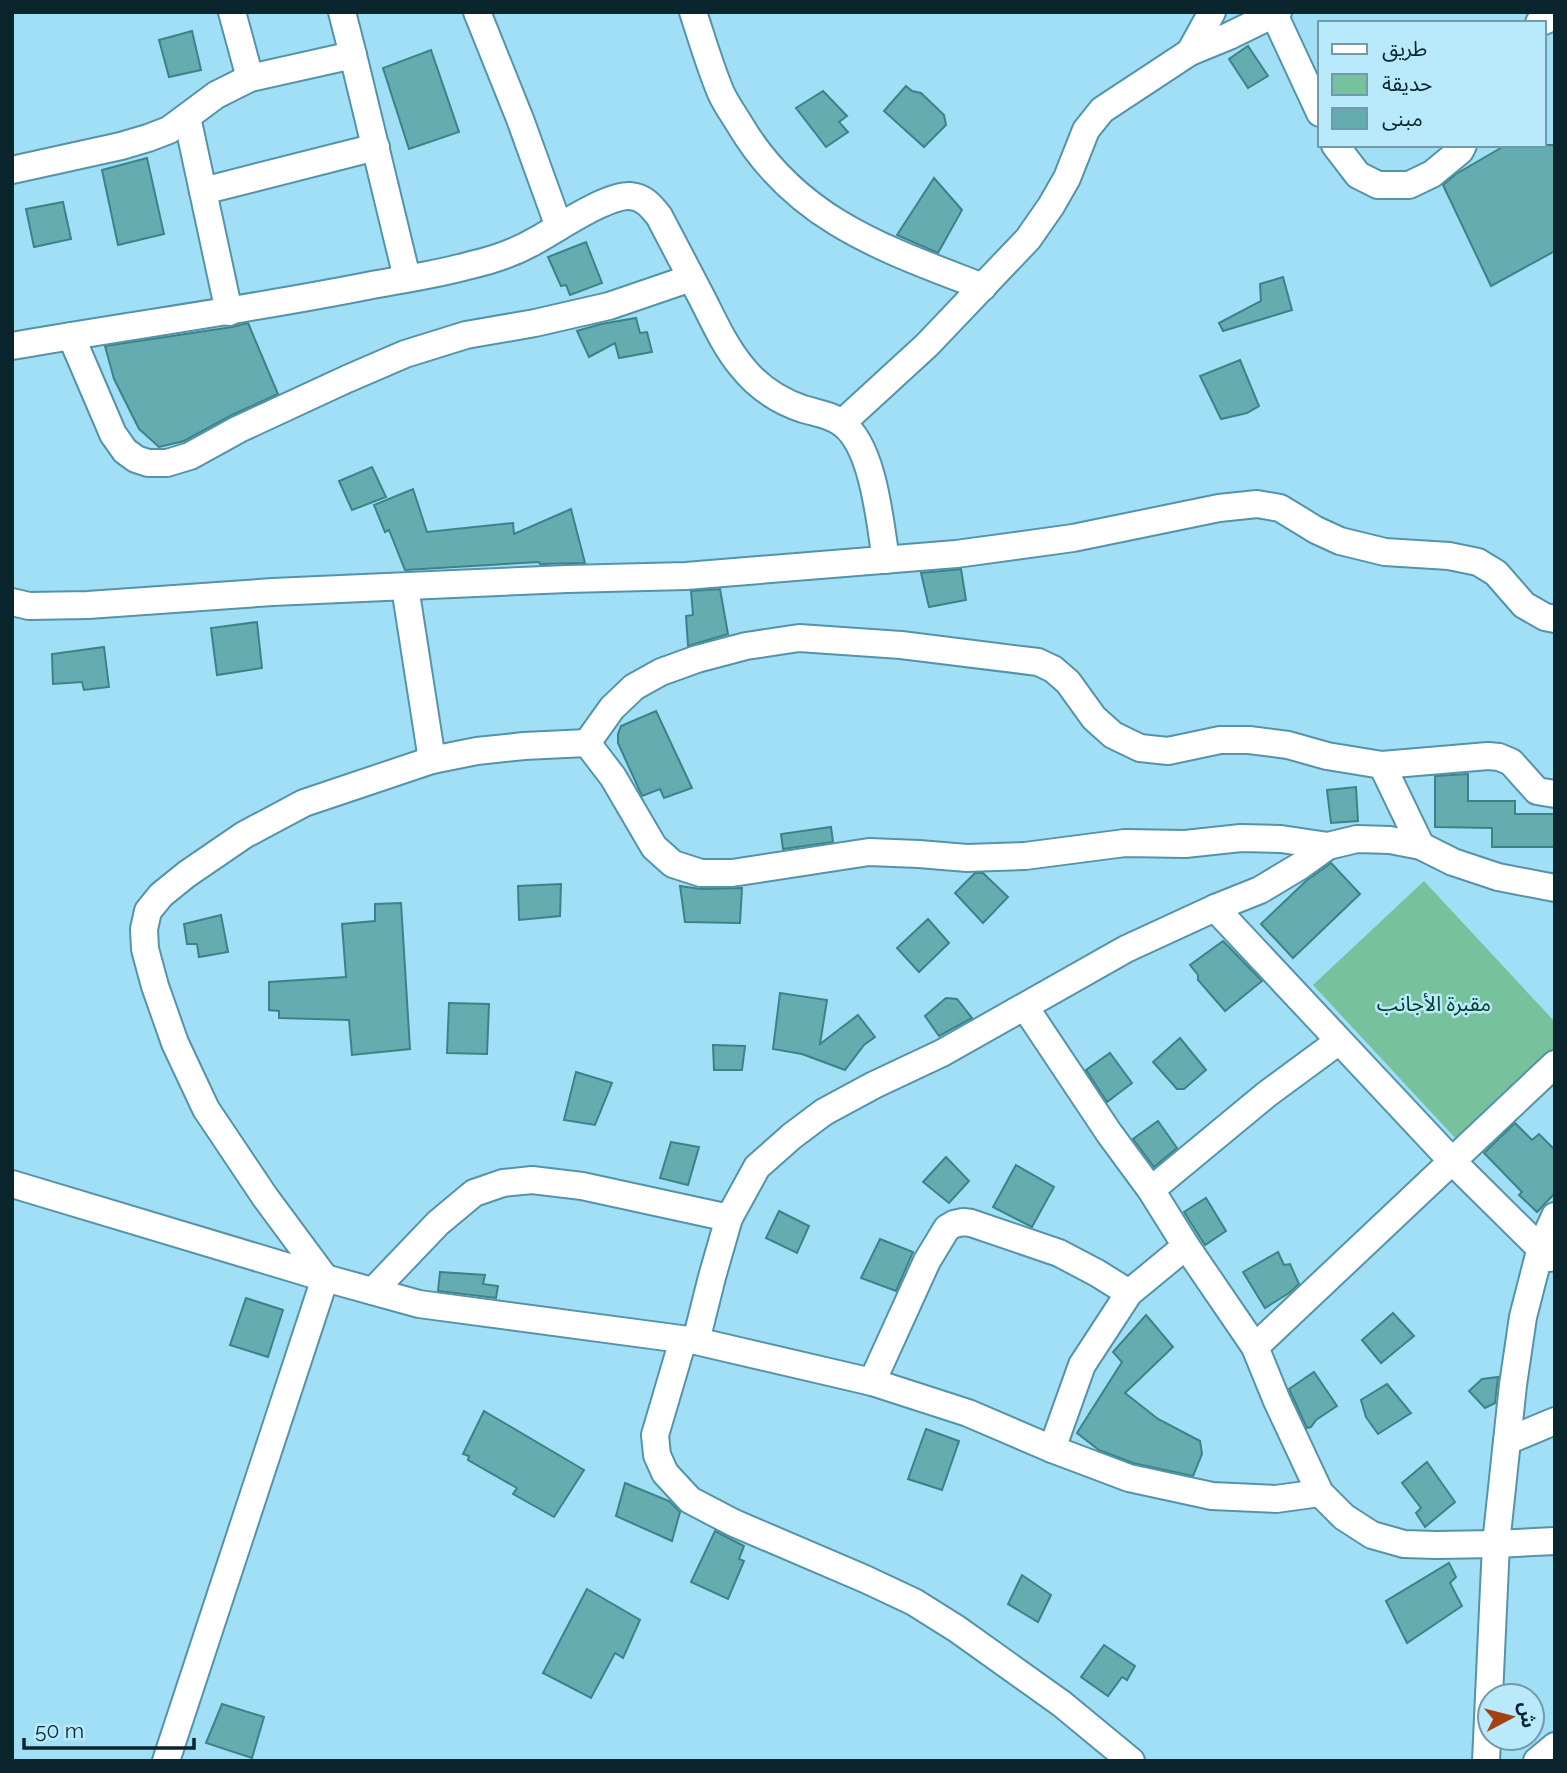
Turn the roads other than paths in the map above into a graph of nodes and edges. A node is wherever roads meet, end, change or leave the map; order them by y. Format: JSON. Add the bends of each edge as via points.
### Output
{"nodes":[{"id":1,"x":232,"y":12,"type":"edge"},
{"id":2,"x":342,"y":12,"type":"edge"},
{"id":3,"x":477,"y":12,"type":"edge"},
{"id":4,"x":693,"y":12,"type":"edge"},
{"id":5,"x":1212,"y":12,"type":"edge"},
{"id":6,"x":1276,"y":13,"type":"edge"},
{"id":7,"x":1190,"y":52,"type":"junction"},
{"id":8,"x":353,"y":55,"type":"junction"},
{"id":9,"x":250,"y":78,"type":"junction"},
{"id":10,"x":1318,"y":108,"type":"edge"},
{"id":11,"x":187,"y":117,"type":"junction"},
{"id":12,"x":376,"y":147,"type":"junction"},
{"id":13,"x":1337,"y":147,"type":"edge"},
{"id":14,"x":1462,"y":147,"type":"edge"},
{"id":15,"x":12,"y":170,"type":"edge"},
{"id":16,"x":203,"y":191,"type":"junction"},
{"id":17,"x":558,"y":228,"type":"junction"},
{"id":18,"x":407,"y":278,"type":"junction"},
{"id":19,"x":691,"y":278,"type":"junction"},
{"id":20,"x":983,"y":287,"type":"junction"},
{"id":21,"x":229,"y":312,"type":"junction"},
{"id":22,"x":71,"y":336,"type":"junction"},
{"id":23,"x":12,"y":346,"type":"edge"},
{"id":24,"x":842,"y":423,"type":"junction"},
{"id":25,"x":886,"y":559,"type":"junction"},
{"id":26,"x":405,"y":587,"type":"junction"},
{"id":27,"x":12,"y":602,"type":"edge"},
{"id":28,"x":1555,"y":619,"type":"edge"},
{"id":29,"x":587,"y":743,"type":"junction"},
{"id":30,"x":432,"y":760,"type":"junction"},
{"id":31,"x":1382,"y":765,"type":"junction"},
{"id":32,"x":1555,"y":794,"type":"edge"},
{"id":33,"x":1328,"y":846,"type":"junction"},
{"id":34,"x":1421,"y":846,"type":"junction"},
{"id":35,"x":1555,"y":887,"type":"edge"},
{"id":36,"x":1215,"y":908,"type":"junction"},
{"id":37,"x":1025,"y":1007,"type":"junction"},
{"id":38,"x":1339,"y":1041,"type":"junction"},
{"id":39,"x":1555,"y":1064,"type":"edge"},
{"id":40,"x":1452,"y":1161,"type":"junction"},
{"id":41,"x":12,"y":1184,"type":"edge"},
{"id":42,"x":1151,"y":1190,"type":"junction"},
{"id":43,"x":1555,"y":1216,"type":"edge"},
{"id":44,"x":729,"y":1218,"type":"junction"},
{"id":45,"x":1186,"y":1246,"type":"junction"},
{"id":46,"x":1548,"y":1255,"type":"edge"},
{"id":47,"x":325,"y":1278,"type":"junction"},
{"id":48,"x":373,"y":1291,"type":"junction"},
{"id":49,"x":1129,"y":1293,"type":"junction"},
{"id":50,"x":690,"y":1340,"type":"junction"},
{"id":51,"x":1255,"y":1347,"type":"junction"},
{"id":52,"x":872,"y":1382,"type":"junction"},
{"id":53,"x":1555,"y":1421,"type":"edge"},
{"id":54,"x":1507,"y":1441,"type":"junction"},
{"id":55,"x":1052,"y":1449,"type":"junction"},
{"id":56,"x":1320,"y":1493,"type":"junction"},
{"id":57,"x":1555,"y":1541,"type":"edge"},
{"id":58,"x":1496,"y":1544,"type":"junction"},
{"id":59,"x":1555,"y":1746,"type":"edge"},
{"id":60,"x":166,"y":1761,"type":"edge"},
{"id":61,"x":1131,"y":1761,"type":"edge"},
{"id":62,"x":1486,"y":1761,"type":"edge"},
{"id":63,"x":1536,"y":1761,"type":"edge"}],
"edges":[{"from":1,"to":9,"type":"street"},
{"from":2,"to":8,"type":"street"},
{"from":3,"to":17,"type":"street"},
{"from":4,"to":20,"type":"street","via":[[722,96],[775,174],[848,231]]},
{"from":5,"to":7,"type":"street"},
{"from":6,"to":7,"type":"street"},
{"from":6,"to":10,"type":"street"},
{"from":7,"to":20,"type":"street","via":[[1102,110],[1086,130],[1051,206],[1028,239]]},
{"from":8,"to":9,"type":"street"},
{"from":8,"to":12,"type":"street"},
{"from":9,"to":11,"type":"street"},
{"from":11,"to":15,"type":"street","via":[[148,138]]},
{"from":11,"to":16,"type":"street"},
{"from":12,"to":16,"type":"street"},
{"from":12,"to":18,"type":"street"},
{"from":13,"to":14,"type":"street","via":[[1358,175],[1378,185],[1409,185],[1432,174]]},
{"from":16,"to":21,"type":"street"},
{"from":17,"to":18,"type":"street","via":[[501,256]]},
{"from":17,"to":19,"type":"street","via":[[602,204],[639,197],[659,216]]},
{"from":18,"to":21,"type":"street"},
{"from":19,"to":22,"type":"street","via":[[608,306],[466,335],[405,354],[167,463],[148,463],[125,451],[113,434]]},
{"from":19,"to":24,"type":"street","via":[[727,346],[758,384],[800,408]]},
{"from":20,"to":24,"type":"street","via":[[928,345]]},
{"from":21,"to":22,"type":"street"},
{"from":22,"to":23,"type":"street"},
{"from":24,"to":25,"type":"street","via":[[856,437],[869,470]]},
{"from":25,"to":26,"type":"street","via":[[686,576]]},
{"from":25,"to":28,"type":"street","via":[[1073,538],[1257,504],[1280,508],[1340,541],[1385,552],[1478,562],[1496,573],[1524,605]]},
{"from":26,"to":27,"type":"street","via":[[88,604],[29,606]]},
{"from":26,"to":30,"type":"street"},
{"from":29,"to":30,"type":"street","via":[[477,751]]},
{"from":29,"to":31,"type":"street","via":[[612,708],[634,687],[661,671],[746,646],[799,638],[1038,662],[1068,682],[1113,735],[1140,748],[1168,751],[1220,740],[1249,740]]},
{"from":29,"to":33,"type":"street","via":[[654,847],[673,864],[701,873],[732,873],[869,852],[1025,856],[1125,843],[1185,844],[1241,838]]},
{"from":30,"to":47,"type":"street","via":[[304,803],[244,835],[161,895],[148,911],[144,929],[155,986],[206,1109]]},
{"from":31,"to":32,"type":"street","via":[[1499,757],[1511,762],[1537,791]]},
{"from":31,"to":34,"type":"street"},
{"from":33,"to":34,"type":"street","via":[[1357,839]]},
{"from":33,"to":36,"type":"street","via":[[1260,890]]},
{"from":34,"to":35,"type":"street","via":[[1498,877]]},
{"from":36,"to":37,"type":"street","via":[[1126,949]]},
{"from":36,"to":38,"type":"street"},
{"from":37,"to":42,"type":"street"},
{"from":37,"to":44,"type":"street","via":[[824,1112],[757,1167]]},
{"from":38,"to":40,"type":"street"},
{"from":38,"to":42,"type":"street"},
{"from":39,"to":40,"type":"street"},
{"from":40,"to":46,"type":"street"},
{"from":40,"to":51,"type":"street"},
{"from":41,"to":47,"type":"street"},
{"from":42,"to":45,"type":"street"},
{"from":43,"to":46,"type":"street"},
{"from":44,"to":48,"type":"street","via":[[582,1186],[532,1180],[503,1183],[474,1194],[438,1223]]},
{"from":44,"to":50,"type":"street"},
{"from":45,"to":49,"type":"street"},
{"from":45,"to":51,"type":"street"},
{"from":46,"to":54,"type":"street","via":[[1523,1317]]},
{"from":47,"to":48,"type":"street"},
{"from":47,"to":60,"type":"street"},
{"from":48,"to":50,"type":"street","via":[[419,1304]]},
{"from":49,"to":52,"type":"street","via":[[1059,1253],[971,1223],[954,1224],[927,1261]]},
{"from":49,"to":55,"type":"street","via":[[1082,1365]]},
{"from":50,"to":52,"type":"street"},
{"from":50,"to":61,"type":"street","via":[[655,1435],[665,1473],[690,1500],[914,1602],[1062,1704]]},
{"from":51,"to":56,"type":"street"},
{"from":52,"to":55,"type":"street","via":[[968,1413]]},
{"from":53,"to":54,"type":"street"},
{"from":54,"to":58,"type":"street"},
{"from":55,"to":56,"type":"street","via":[[1129,1478],[1212,1496],[1276,1499]]},
{"from":56,"to":58,"type":"street","via":[[1344,1517],[1372,1535],[1404,1544]]},
{"from":57,"to":58,"type":"street"},
{"from":58,"to":62,"type":"street"},
{"from":59,"to":63,"type":"street"}]}
